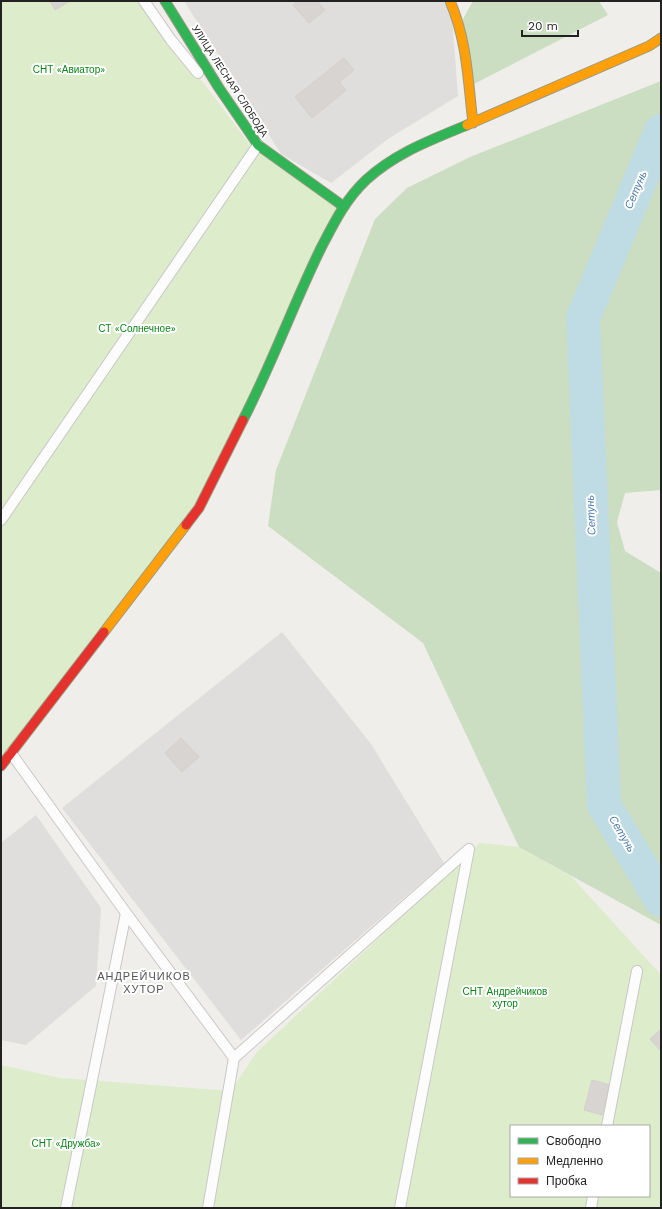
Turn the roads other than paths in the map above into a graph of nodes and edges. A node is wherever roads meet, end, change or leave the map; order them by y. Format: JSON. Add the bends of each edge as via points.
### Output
{"nodes":[{"id":1,"x":144,"y":1,"type":"edge"},
{"id":2,"x":165,"y":1,"type":"edge"},
{"id":3,"x":450,"y":1,"type":"edge"},
{"id":4,"x":661,"y":38,"type":"edge"},
{"id":5,"x":473,"y":123,"type":"junction"},
{"id":6,"x":258,"y":145,"type":"junction"},
{"id":7,"x":343,"y":206,"type":"junction"},
{"id":8,"x":1,"y":520,"type":"edge"},
{"id":9,"x":11,"y":753,"type":"junction"},
{"id":10,"x":1,"y":766,"type":"edge"},
{"id":11,"x":126,"y":913,"type":"junction"},
{"id":12,"x":637,"y":971,"type":"dead end"},
{"id":13,"x":234,"y":1058,"type":"junction"},
{"id":14,"x":607,"y":1125,"type":"edge"},
{"id":15,"x":593,"y":1197,"type":"edge"},
{"id":16,"x":66,"y":1208,"type":"edge"},
{"id":17,"x":208,"y":1208,"type":"edge"},
{"id":18,"x":400,"y":1208,"type":"edge"},
{"id":19,"x":591,"y":1208,"type":"edge"}],
"edges":[{"from":1,"to":6,"type":"lane","via":[[171,40]]},
{"from":2,"to":6,"type":"main road","name":"УЛИЦА ЛЕСНАЯ СЛОБОДА"},
{"from":3,"to":5,"type":"main road","via":[[463,40]]},
{"from":4,"to":5,"type":"main road","via":[[649,46]]},
{"from":5,"to":7,"type":"main road","via":[[404,152],[367,179]]},
{"from":6,"to":7,"type":"main road","name":"УЛИЦА ЛЕСНАЯ СЛОБОДА"},
{"from":6,"to":8,"type":"lane"},
{"from":7,"to":9,"type":"main road","via":[[307,277],[258,391],[199,508]]},
{"from":9,"to":10,"type":"main road"},
{"from":9,"to":11,"type":"lane"},
{"from":11,"to":13,"type":"lane"},
{"from":11,"to":16,"type":"lane"},
{"from":12,"to":14,"type":"lane"},
{"from":13,"to":17,"type":"lane"},
{"from":13,"to":18,"type":"lane","via":[[468,849]]},
{"from":15,"to":19,"type":"lane"}]}
